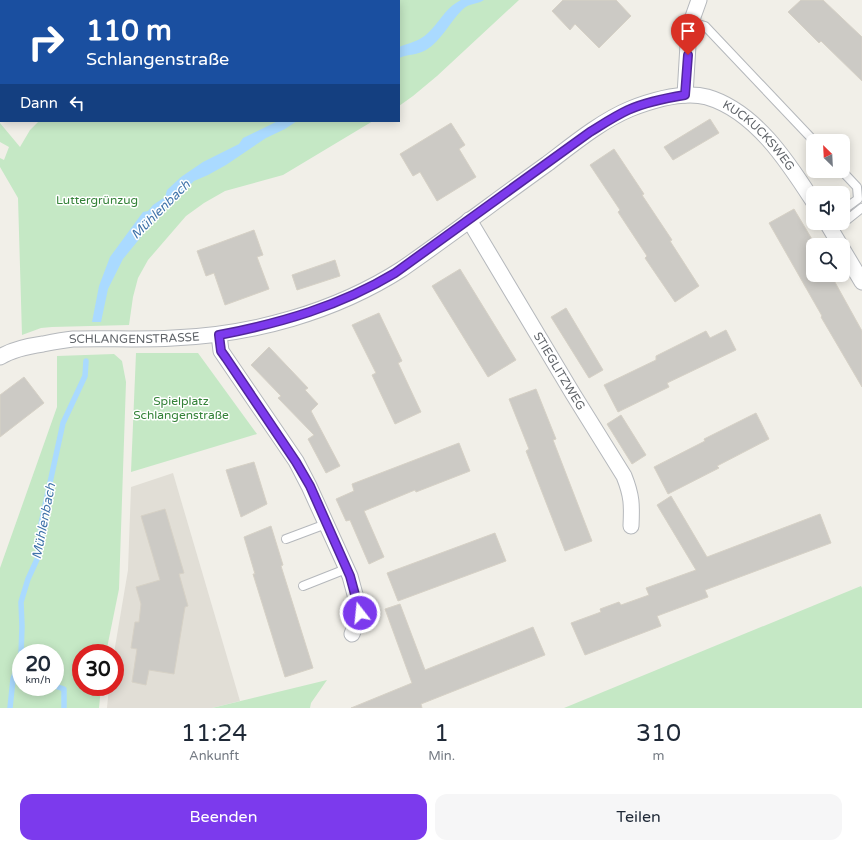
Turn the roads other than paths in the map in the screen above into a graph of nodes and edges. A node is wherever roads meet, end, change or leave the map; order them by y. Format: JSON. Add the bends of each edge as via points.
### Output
{"nodes":[{"id":1,"x":699,"y":0,"type":"edge"},
{"id":2,"x":691,"y":22,"type":"junction"},
{"id":3,"x":685,"y":95,"type":"junction"},
{"id":4,"x":807,"y":134,"type":"edge"},
{"id":5,"x":849,"y":178,"type":"edge"},
{"id":6,"x":806,"y":190,"type":"edge"},
{"id":7,"x":850,"y":205,"type":"edge"},
{"id":8,"x":862,"y":208,"type":"edge"},
{"id":9,"x":850,"y":216,"type":"edge"},
{"id":10,"x":469,"y":220,"type":"junction"},
{"id":11,"x":850,"y":262,"type":"edge"},
{"id":12,"x":862,"y":282,"type":"edge"},
{"id":13,"x":219,"y":335,"type":"junction"},
{"id":14,"x":0,"y":357,"type":"edge"},
{"id":15,"x":326,"y":524,"type":"junction"},
{"id":16,"x":631,"y":526,"type":"dead end"},
{"id":17,"x":286,"y":539,"type":"dead end"},
{"id":18,"x":346,"y":569,"type":"junction"},
{"id":19,"x":303,"y":586,"type":"dead end"},
{"id":20,"x":352,"y":634,"type":"dead end"}],
"edges":[{"from":1,"to":2,"type":"street"},
{"from":2,"to":3,"type":"street"},
{"from":2,"to":4,"type":"lane","via":[[705,26]]},
{"from":3,"to":6,"type":"street","name":"KUCKUCKSWEG","via":[[717,101],[744,117],[778,151]]},
{"from":3,"to":10,"type":"street","name":"SCHLANGENSTRASSE","via":[[629,109],[590,132]]},
{"from":5,"to":7,"type":"lane","via":[[856,186],[858,199]]},
{"from":8,"to":9,"type":"lane"},
{"from":10,"to":13,"type":"street","name":"SCHLANGENSTRASSE","via":[[395,273],[349,298],[274,323]]},
{"from":10,"to":16,"type":"street","name":"STIEGLITZWEG","via":[[624,476],[632,502]]},
{"from":11,"to":12,"type":"street"},
{"from":13,"to":14,"type":"street","name":"SCHLANGENSTRASSE","via":[[147,339],[72,339],[29,346]]},
{"from":13,"to":15,"type":"street","via":[[221,351],[296,462],[310,486]]},
{"from":15,"to":17,"type":"lane"},
{"from":15,"to":18,"type":"street"},
{"from":18,"to":19,"type":"lane"},
{"from":18,"to":20,"type":"street","via":[[360,613]]}]}
